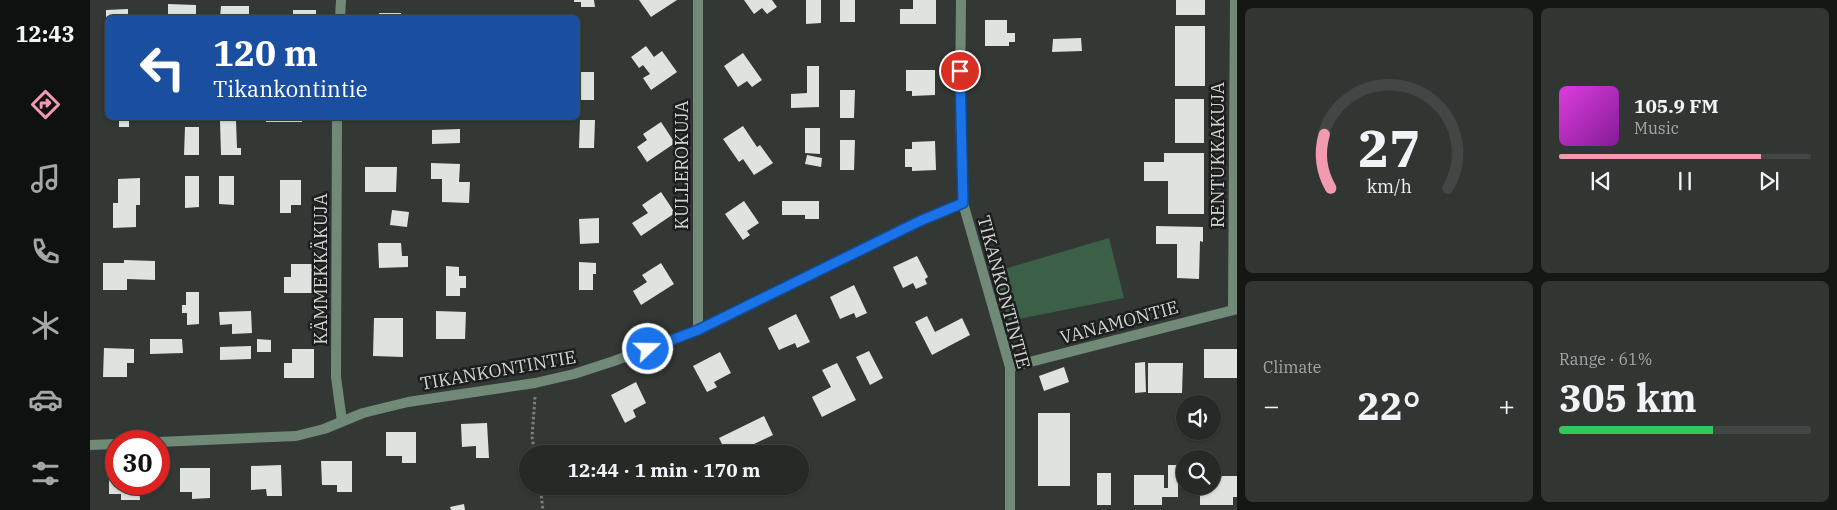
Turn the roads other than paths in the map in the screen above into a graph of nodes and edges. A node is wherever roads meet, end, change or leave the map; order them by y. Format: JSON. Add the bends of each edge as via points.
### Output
{"nodes":[{"id":1,"x":341,"y":0,"type":"edge"},
{"id":2,"x":698,"y":0,"type":"edge"},
{"id":3,"x":961,"y":0,"type":"edge"},
{"id":4,"x":1235,"y":0,"type":"edge"},
{"id":5,"x":340,"y":15,"type":"edge"},
{"id":6,"x":337,"y":120,"type":"edge"},
{"id":7,"x":963,"y":203,"type":"junction"},
{"id":8,"x":1235,"y":309,"type":"edge"},
{"id":9,"x":698,"y":330,"type":"junction"},
{"id":10,"x":1010,"y":367,"type":"junction"},
{"id":11,"x":342,"y":421,"type":"junction"},
{"id":12,"x":170,"y":442,"type":"edge"},
{"id":13,"x":105,"y":444,"type":"edge"},
{"id":14,"x":90,"y":445,"type":"edge"},
{"id":15,"x":1010,"y":510,"type":"edge"}],
"edges":[{"from":1,"to":5,"type":"street"},
{"from":2,"to":9,"type":"street","name":"KULLEROKUJA"},
{"from":3,"to":7,"type":"street","name":"TIKANKONTINTIE"},
{"from":4,"to":8,"type":"street","name":"RENTUKKAKUJA"},
{"from":6,"to":11,"type":"street","name":"KÄMMEKKÄKUJA","via":[[336,377]]},
{"from":7,"to":9,"type":"street","name":"TIKANKONTINTIE"},
{"from":7,"to":10,"type":"street","name":"TIKANKONTINTIE"},
{"from":8,"to":10,"type":"street","name":"VANAMONTIE"},
{"from":9,"to":11,"type":"street","name":"TIKANKONTINTIE","via":[[574,374],[408,402]]},
{"from":10,"to":15,"type":"street","name":"TIKANKONTINTIE"},
{"from":11,"to":12,"type":"street","name":"TIKANKONTINTIE","via":[[296,436]]},
{"from":13,"to":14,"type":"street"}]}
